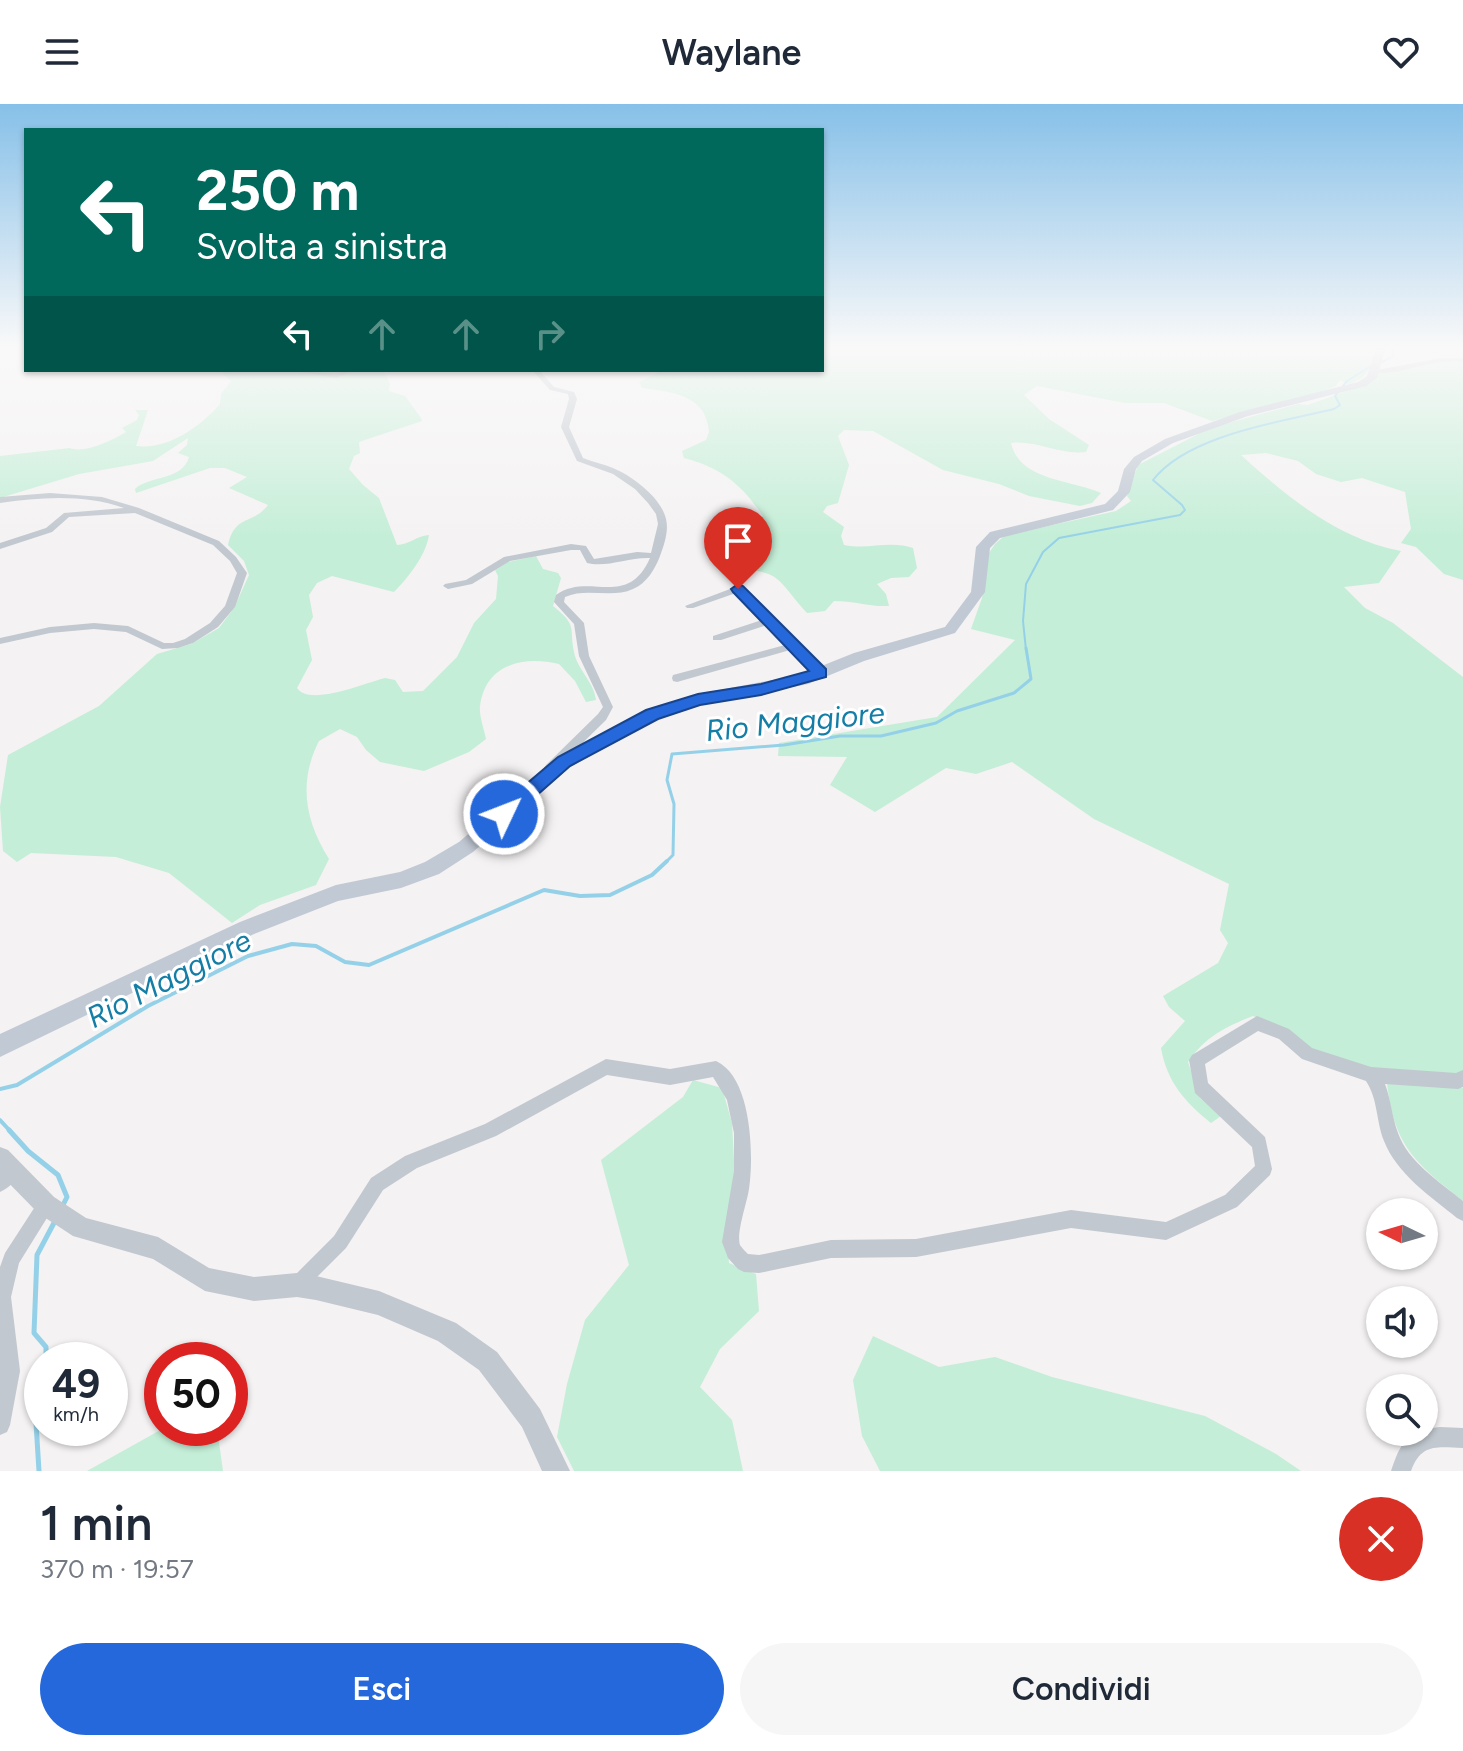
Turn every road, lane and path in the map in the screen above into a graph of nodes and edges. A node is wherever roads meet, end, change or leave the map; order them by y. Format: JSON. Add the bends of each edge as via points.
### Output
{"nodes":[{"id":1,"x":570,"y":411,"type":"edge"},
{"id":2,"x":1257,"y":411,"type":"edge"},
{"id":3,"x":0,"y":500,"type":"edge"},
{"id":4,"x":136,"y":510,"type":"junction"},
{"id":5,"x":0,"y":546,"type":"edge"},
{"id":6,"x":655,"y":556,"type":"junction"},
{"id":7,"x":448,"y":586,"type":"dead end"},
{"id":8,"x":690,"y":606,"type":"dead end"},
{"id":9,"x":769,"y":621,"type":"junction"},
{"id":10,"x":717,"y":638,"type":"dead end"},
{"id":11,"x":0,"y":641,"type":"edge"},
{"id":12,"x":792,"y":646,"type":"junction"},
{"id":13,"x":820,"y":673,"type":"junction"},
{"id":14,"x":677,"y":678,"type":"dead end"},
{"id":15,"x":542,"y":778,"type":"junction"},
{"id":16,"x":0,"y":1046,"type":"edge"},
{"id":17,"x":1371,"y":1075,"type":"junction"},
{"id":18,"x":1463,"y":1078,"type":"edge"},
{"id":19,"x":4,"y":1171,"type":"edge"},
{"id":20,"x":54,"y":1211,"type":"junction"},
{"id":21,"x":1463,"y":1212,"type":"edge"},
{"id":22,"x":297,"y":1285,"type":"junction"},
{"id":23,"x":0,"y":1425,"type":"edge"},
{"id":24,"x":1463,"y":1438,"type":"edge"},
{"id":25,"x":556,"y":1471,"type":"edge"},
{"id":26,"x":1401,"y":1471,"type":"edge"}],
"edges":[{"from":1,"to":6,"type":"street","via":[[565,427],[576,455],[612,471],[660,513]]},
{"from":2,"to":13,"type":"main road","via":[[1169,441],[1138,459],[1124,492],[1109,507],[995,535],[983,547],[978,592],[950,630]]},
{"from":3,"to":4,"type":"street","via":[[28,496],[115,501]]},
{"from":4,"to":5,"type":"street","via":[[67,515],[49,530]]},
{"from":4,"to":11,"type":"street","via":[[216,543],[238,566],[238,588],[214,625],[174,646],[162,646],[128,629],[94,626]]},
{"from":6,"to":7,"type":"street","via":[[594,562],[583,548],[571,547],[507,559],[469,582]]},
{"from":6,"to":15,"type":"street","via":[[643,578],[629,588],[568,590],[561,595],[559,602],[579,623],[583,658],[608,707]]},
{"from":8,"to":9,"type":"street","via":[[738,589]]},
{"from":9,"to":10,"type":"street"},
{"from":9,"to":12,"type":"street"},
{"from":12,"to":13,"type":"street"},
{"from":12,"to":14,"type":"street"},
{"from":13,"to":15,"type":"main road","via":[[652,715]]},
{"from":15,"to":16,"type":"main road","via":[[466,847],[432,868],[336,893],[247,928]]},
{"from":17,"to":18,"type":"street"},
{"from":17,"to":21,"type":"street","via":[[1379,1084],[1393,1142]]},
{"from":17,"to":22,"type":"street","via":[[1307,1054],[1284,1034],[1257,1023],[1197,1060],[1201,1087],[1259,1143],[1264,1169],[1231,1201],[1166,1231],[1071,1219],[916,1248],[831,1249],[759,1264],[744,1263],[733,1249],[743,1141],[728,1081],[716,1069],[670,1077],[606,1067],[490,1130],[411,1162],[377,1184],[340,1242]]},
{"from":19,"to":20,"type":"street"},
{"from":20,"to":22,"type":"street","via":[[81,1228],[158,1249],[205,1279],[254,1289]]},
{"from":20,"to":23,"type":"street","via":[[11,1259],[2,1297],[10,1371]]},
{"from":22,"to":25,"type":"street","via":[[379,1303],[447,1332],[488,1361],[531,1418]]},
{"from":24,"to":26,"type":"street","via":[[1420,1441],[1407,1451]]}]}
